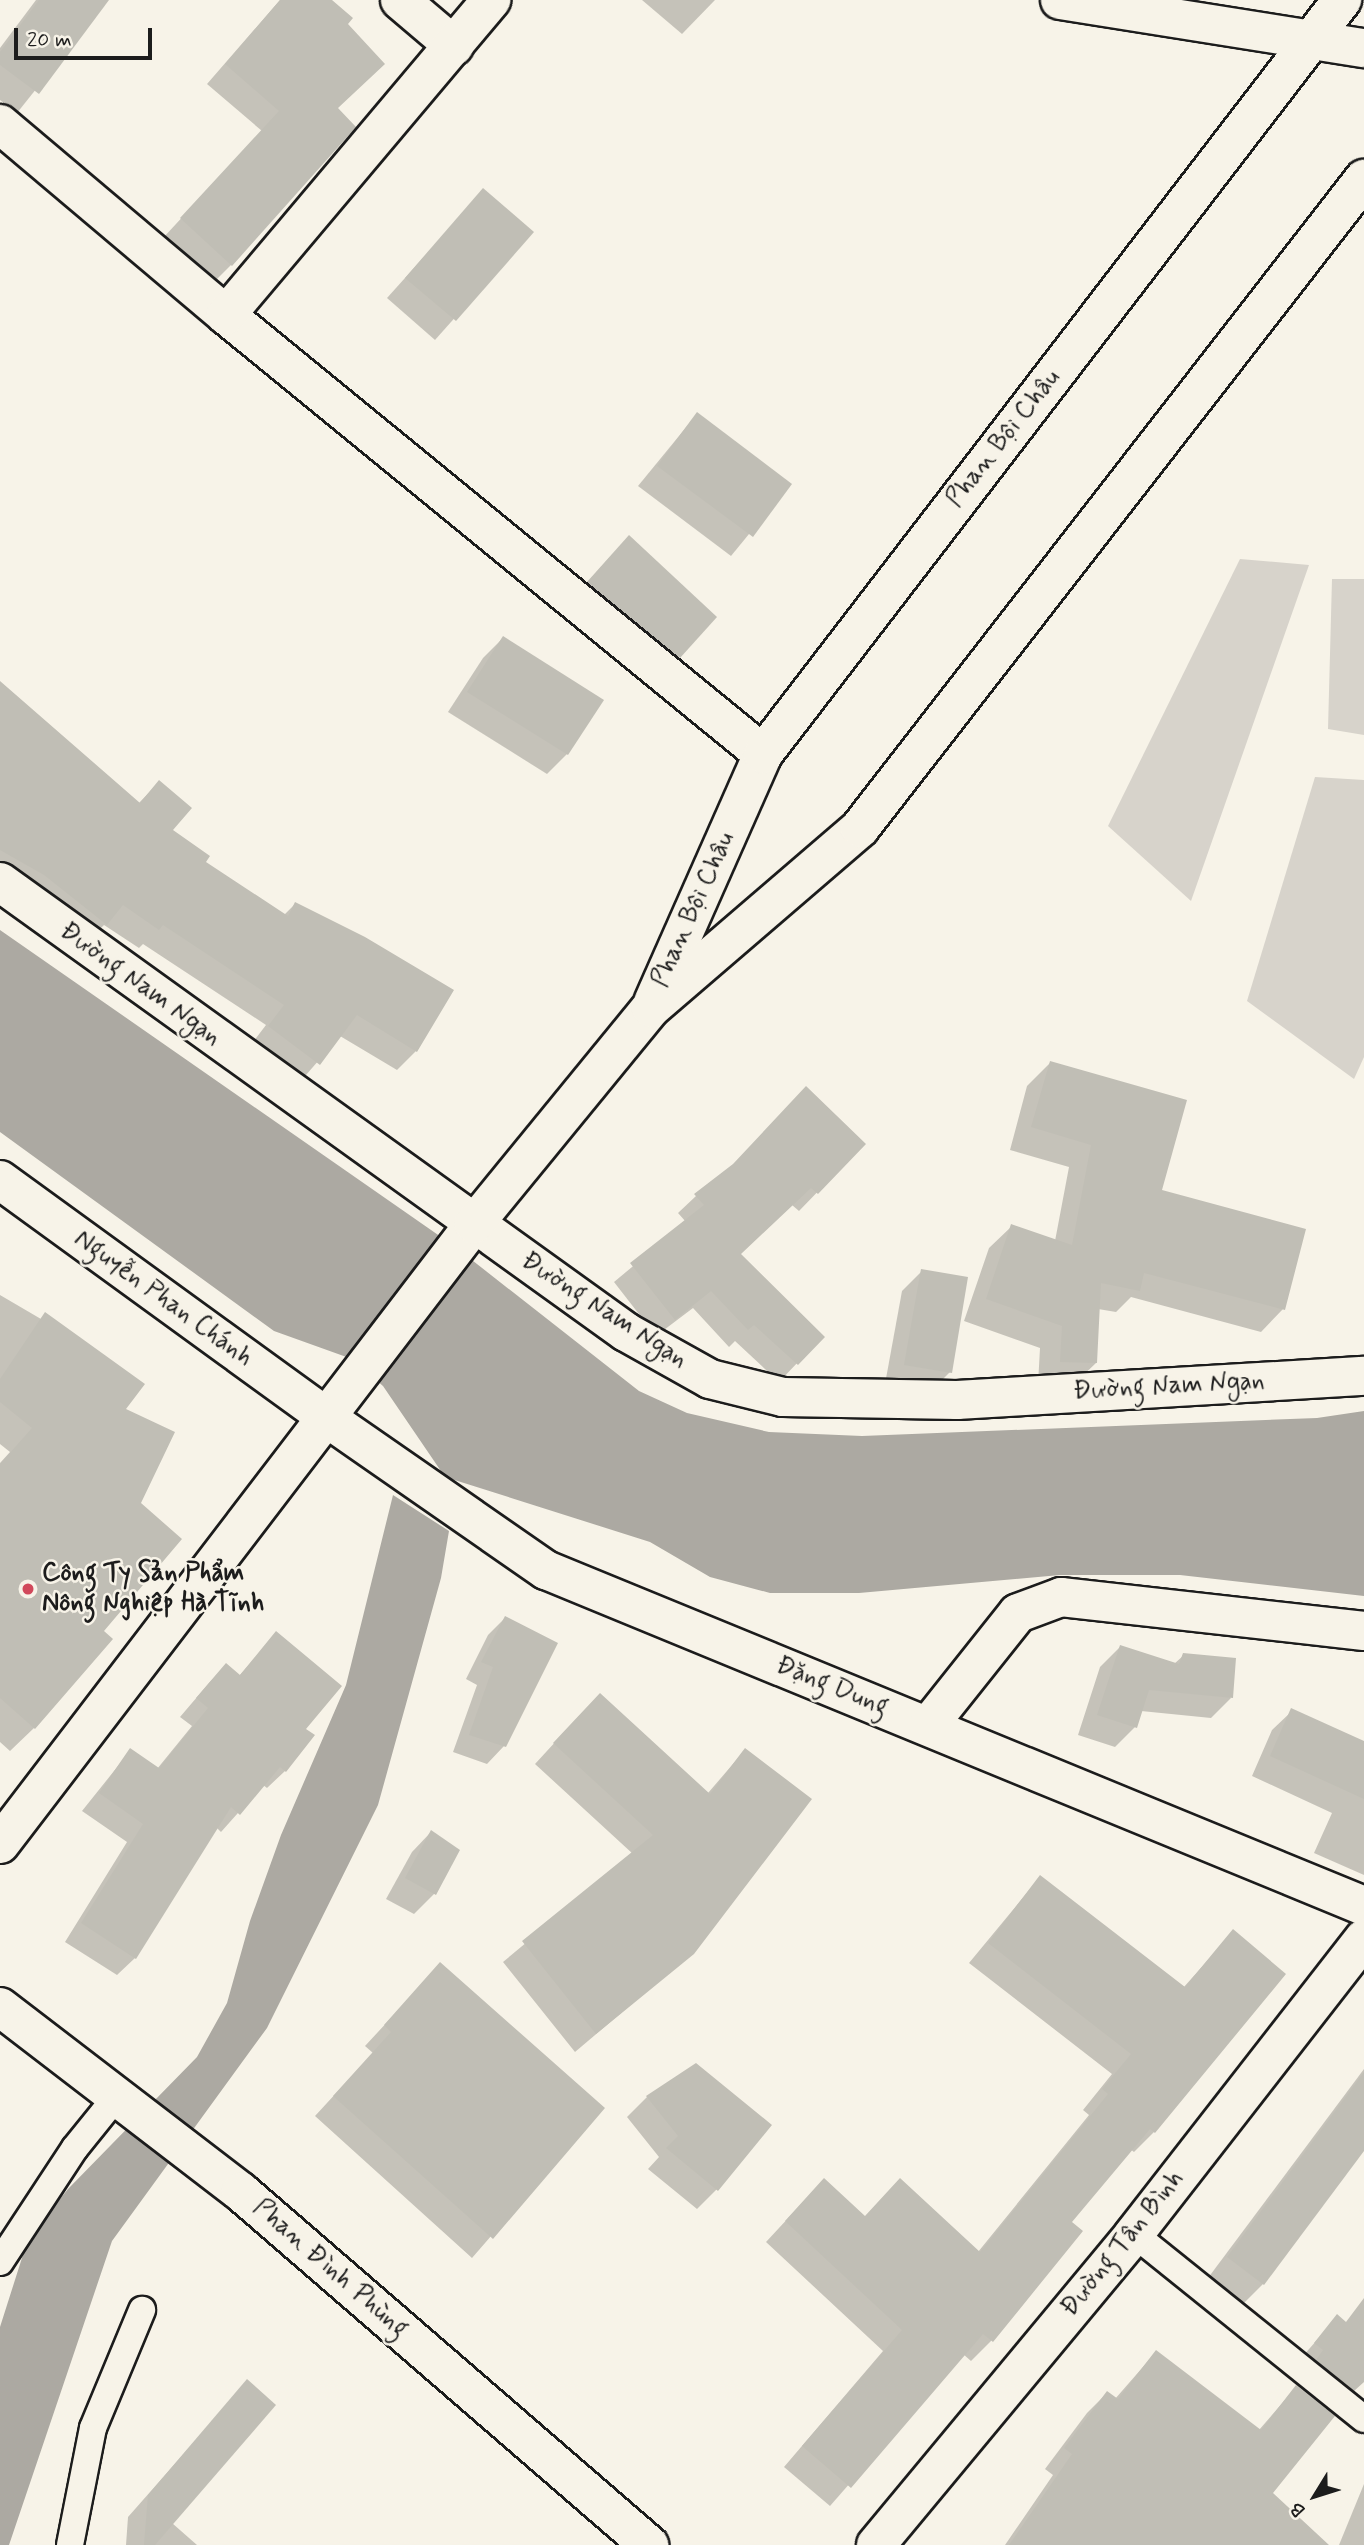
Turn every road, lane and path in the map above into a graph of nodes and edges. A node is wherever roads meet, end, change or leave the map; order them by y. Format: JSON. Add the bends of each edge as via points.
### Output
{"nodes":[{"id":1,"x":400,"y":0,"type":"edge"},
{"id":2,"x":491,"y":0,"type":"edge"},
{"id":3,"x":1060,"y":0,"type":"edge"},
{"id":4,"x":1342,"y":0,"type":"edge"},
{"id":5,"x":1310,"y":41,"type":"junction"},
{"id":6,"x":454,"y":46,"type":"junction"},
{"id":7,"x":1364,"y":48,"type":"edge"},
{"id":8,"x":0,"y":124,"type":"edge"},
{"id":9,"x":1364,"y":179,"type":"edge"},
{"id":10,"x":226,"y":315,"type":"junction"},
{"id":11,"x":763,"y":754,"type":"junction"},
{"id":12,"x":0,"y":882,"type":"edge"},
{"id":13,"x":651,"y":1008,"type":"junction"},
{"id":14,"x":0,"y":1180,"type":"edge"},
{"id":15,"x":474,"y":1224,"type":"junction"},
{"id":16,"x":1364,"y":1376,"type":"edge"},
{"id":17,"x":327,"y":1418,"type":"junction"},
{"id":18,"x":1364,"y":1630,"type":"edge"},
{"id":19,"x":928,"y":1726,"type":"junction"},
{"id":20,"x":0,"y":1844,"type":"edge"},
{"id":21,"x":1364,"y":1906,"type":"edge"},
{"id":22,"x":1364,"y":1939,"type":"edge"},
{"id":23,"x":0,"y":2007,"type":"edge"},
{"id":24,"x":124,"y":2101,"type":"junction"},
{"id":25,"x":1134,"y":2234,"type":"junction"},
{"id":26,"x":0,"y":2262,"type":"edge"},
{"id":27,"x":142,"y":2310,"type":"dead end"},
{"id":28,"x":1364,"y":2419,"type":"edge"},
{"id":29,"x":70,"y":2545,"type":"edge"},
{"id":30,"x":649,"y":2545,"type":"edge"},
{"id":31,"x":876,"y":2545,"type":"edge"}],
"edges":[{"from":1,"to":6,"type":"street"},
{"from":2,"to":6,"type":"street"},
{"from":3,"to":5,"type":"street"},
{"from":4,"to":5,"type":"street","name":"Phan Bội Châu"},
{"from":5,"to":7,"type":"street"},
{"from":5,"to":11,"type":"street","name":"Phan Bội Châu"},
{"from":6,"to":10,"type":"street"},
{"from":8,"to":10,"type":"street"},
{"from":9,"to":13,"type":"street","name":"Phan Bội Châu","via":[[860,828]]},
{"from":10,"to":11,"type":"street"},
{"from":11,"to":13,"type":"street","name":"Phan Bội Châu"},
{"from":12,"to":15,"type":"street","name":"Đường Nam Ngạn"},
{"from":13,"to":15,"type":"street"},
{"from":14,"to":17,"type":"street","name":"Nguyễn Phan Chánh"},
{"from":15,"to":16,"type":"street","name":"Đường Nam Ngạn","via":[[626,1332],[698,1372],[783,1397],[957,1400]]},
{"from":15,"to":17,"type":"street"},
{"from":17,"to":19,"type":"street","name":"Đặng Dung","via":[[546,1570]]},
{"from":17,"to":20,"type":"street"},
{"from":18,"to":19,"type":"street","via":[[1061,1597],[1017,1613]]},
{"from":19,"to":21,"type":"street","name":"Đặng Dung"},
{"from":22,"to":25,"type":"street","name":"Đường Tân Bình"},
{"from":23,"to":24,"type":"street","name":"Phan Đình Phùng"},
{"from":24,"to":26,"type":"lane","via":[[75,2148]]},
{"from":24,"to":30,"type":"street","name":"Phan Đình Phùng"},
{"from":25,"to":28,"type":"lane"},
{"from":25,"to":31,"type":"street","name":"Đường Tân Bình"},
{"from":27,"to":29,"type":"lane","via":[[93,2428]]}]}
